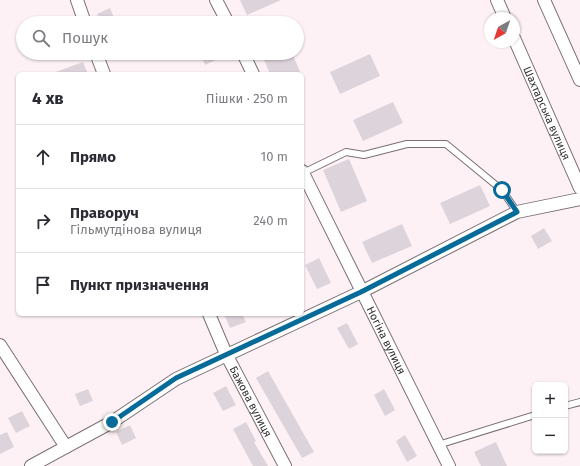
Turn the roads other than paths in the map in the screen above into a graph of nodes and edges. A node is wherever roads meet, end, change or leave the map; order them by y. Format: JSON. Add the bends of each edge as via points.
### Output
{"nodes":[{"id":1,"x":77,"y":0,"type":"edge"},
{"id":2,"x":216,"y":0,"type":"edge"},
{"id":3,"x":497,"y":0,"type":"edge"},
{"id":4,"x":544,"y":0,"type":"edge"},
{"id":5,"x":502,"y":12,"type":"edge"},
{"id":6,"x":83,"y":16,"type":"edge"},
{"id":7,"x":224,"y":16,"type":"edge"},
{"id":8,"x":518,"y":48,"type":"edge"},
{"id":9,"x":99,"y":60,"type":"edge"},
{"id":10,"x":246,"y":60,"type":"edge"},
{"id":11,"x":103,"y":72,"type":"edge"},
{"id":12,"x":252,"y":72,"type":"edge"},
{"id":13,"x":580,"y":80,"type":"edge"},
{"id":14,"x":304,"y":172,"type":"edge"},
{"id":15,"x":304,"y":174,"type":"edge"},
{"id":16,"x":580,"y":188,"type":"edge"},
{"id":17,"x":580,"y":199,"type":"edge"},
{"id":18,"x":517,"y":212,"type":"junction"},
{"id":19,"x":361,"y":292,"type":"junction"},
{"id":20,"x":210,"y":316,"type":"edge"},
{"id":21,"x":0,"y":345,"type":"edge"},
{"id":22,"x":226,"y":354,"type":"junction"},
{"id":23,"x":580,"y":402,"type":"edge"},
{"id":24,"x":568,"y":405,"type":"edge"},
{"id":25,"x":532,"y":416,"type":"edge"},
{"id":26,"x":438,"y":445,"type":"junction"},
{"id":27,"x":66,"y":447,"type":"junction"},
{"id":28,"x":444,"y":465,"type":"edge"},
{"id":29,"x":31,"y":466,"type":"edge"},
{"id":30,"x":285,"y":466,"type":"edge"}],
"edges":[{"from":1,"to":6,"type":"street"},
{"from":2,"to":7,"type":"street"},
{"from":3,"to":5,"type":"street"},
{"from":4,"to":13,"type":"street"},
{"from":8,"to":16,"type":"street","name":"Шахтарська вулиця"},
{"from":9,"to":11,"type":"street"},
{"from":10,"to":12,"type":"street"},
{"from":14,"to":18,"type":"lane","via":[[346,152],[364,155],[407,144],[446,144],[502,190]]},
{"from":15,"to":19,"type":"street","name":"Ногіна вулиця"},
{"from":17,"to":18,"type":"street"},
{"from":18,"to":19,"type":"street"},
{"from":19,"to":22,"type":"street"},
{"from":19,"to":26,"type":"street","name":"Ногіна вулиця"},
{"from":20,"to":22,"type":"street","name":"Бажова вулиця"},
{"from":21,"to":27,"type":"street"},
{"from":22,"to":27,"type":"street","via":[[176,378],[112,422]]},
{"from":22,"to":30,"type":"street","name":"Бажова вулиця"},
{"from":23,"to":24,"type":"lane"},
{"from":25,"to":26,"type":"lane"},
{"from":26,"to":28,"type":"street","name":"Ногіна вулиця"},
{"from":27,"to":29,"type":"street"}]}
